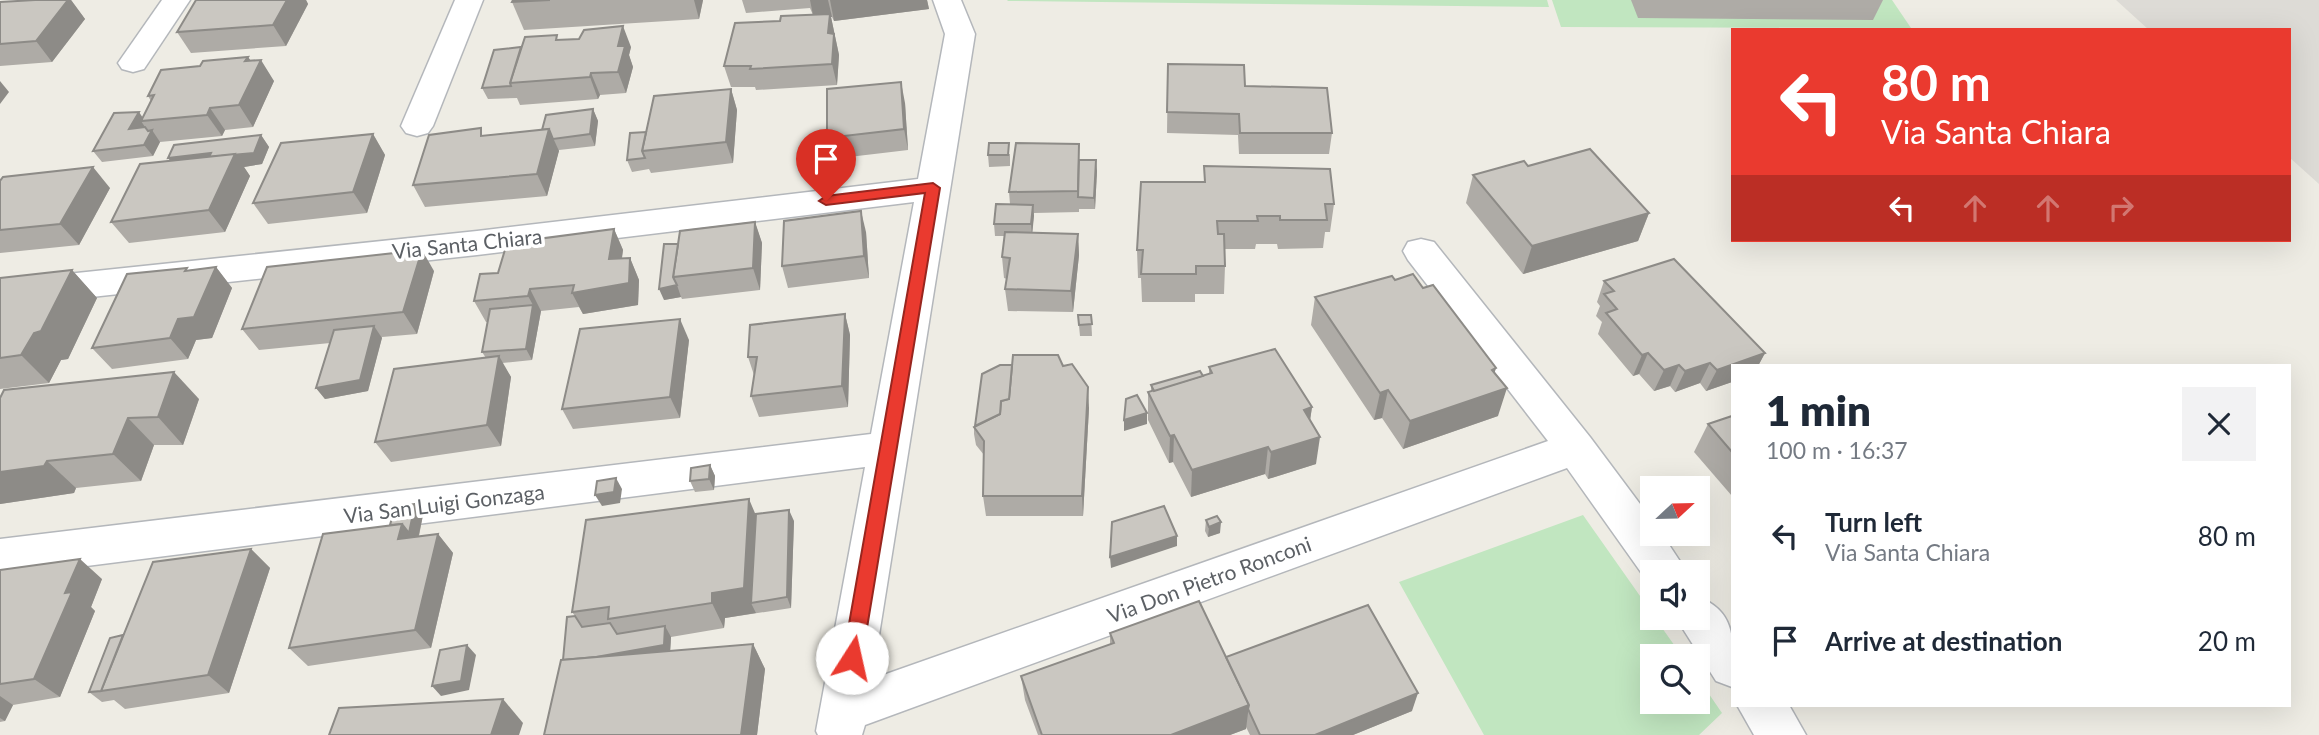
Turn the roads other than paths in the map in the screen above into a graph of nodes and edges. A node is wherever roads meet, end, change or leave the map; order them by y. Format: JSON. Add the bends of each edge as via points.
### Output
{"nodes":[{"id":1,"x":176,"y":0,"type":"edge"},
{"id":2,"x":469,"y":0,"type":"edge"},
{"id":3,"x":947,"y":0,"type":"edge"},
{"id":4,"x":133,"y":63,"type":"dead end"},
{"id":5,"x":417,"y":126,"type":"dead end"},
{"id":6,"x":933,"y":188,"type":"junction"},
{"id":7,"x":1421,"y":251,"type":"dead end"},
{"id":8,"x":0,"y":294,"type":"edge"},
{"id":9,"x":888,"y":448,"type":"junction"},
{"id":10,"x":1576,"y":448,"type":"junction"},
{"id":11,"x":0,"y":558,"type":"edge"},
{"id":12,"x":1656,"y":560,"type":"edge"},
{"id":13,"x":1707,"y":630,"type":"edge"},
{"id":14,"x":1731,"y":665,"type":"edge"},
{"id":15,"x":1761,"y":707,"type":"edge"},
{"id":16,"x":841,"y":723,"type":"edge"},
{"id":17,"x":1782,"y":735,"type":"edge"}],
"edges":[{"from":1,"to":4,"type":"street"},
{"from":2,"to":5,"type":"street"},
{"from":3,"to":6,"type":"street","via":[[960,34]]},
{"from":6,"to":8,"type":"street","name":"Via Santa Chiara"},
{"from":6,"to":9,"type":"street"},
{"from":7,"to":10,"type":"street"},
{"from":9,"to":11,"type":"street","name":"Via San Luigi Gonzaga"},
{"from":9,"to":16,"type":"street"},
{"from":10,"to":12,"type":"street"},
{"from":10,"to":16,"type":"street","name":"Via Don Pietro Ronconi"},
{"from":13,"to":14,"type":"street"},
{"from":15,"to":17,"type":"street"}]}
